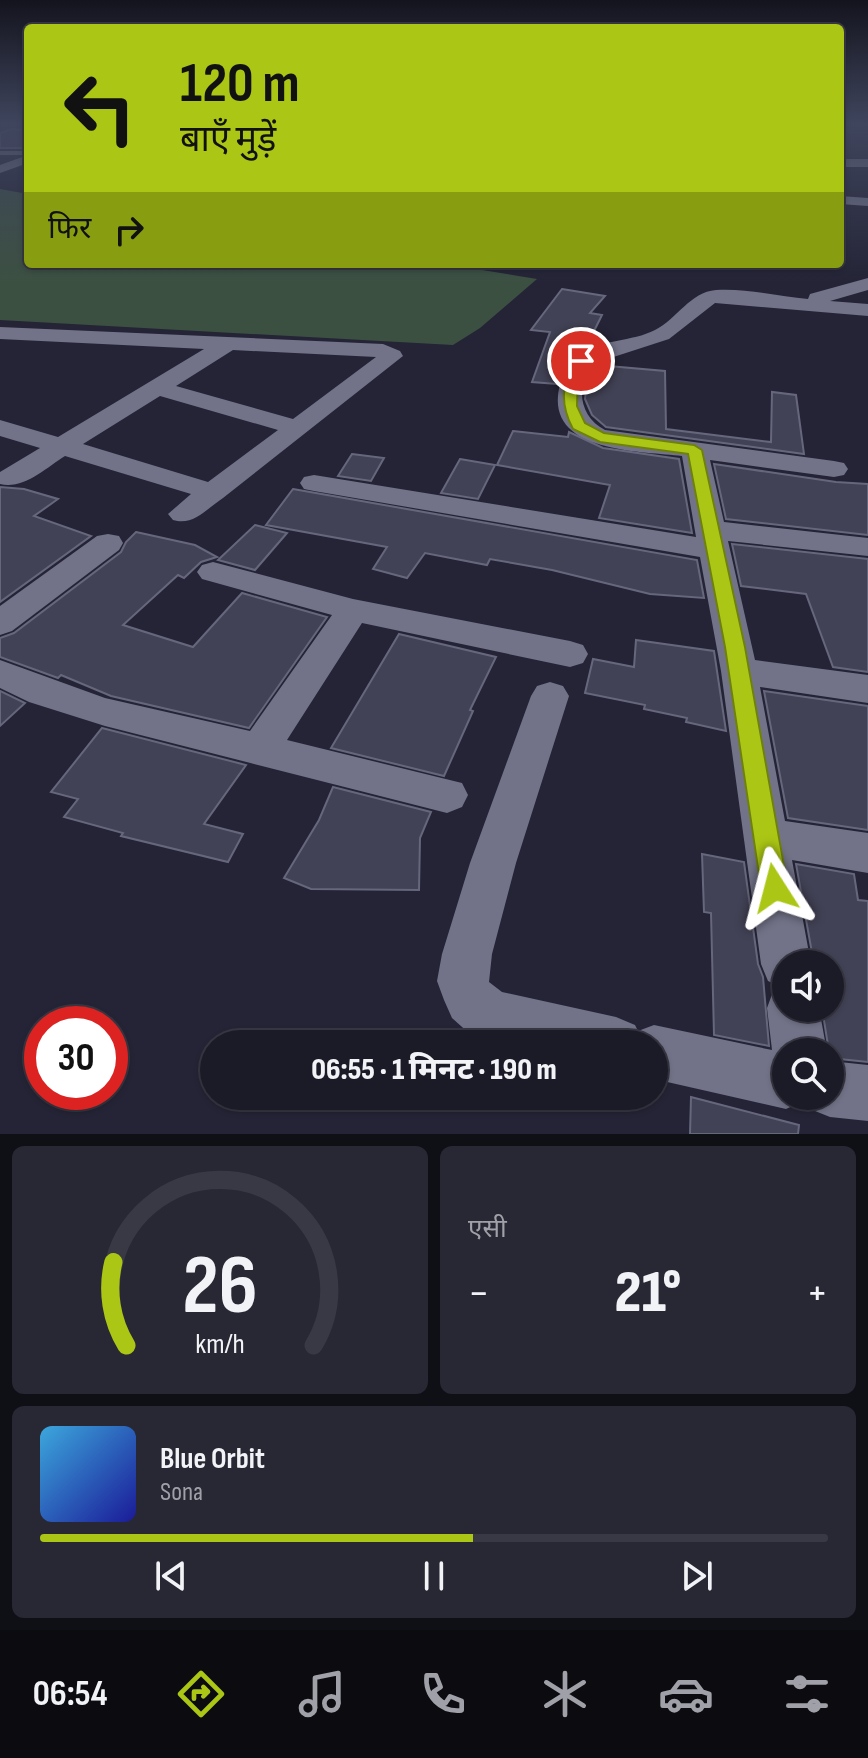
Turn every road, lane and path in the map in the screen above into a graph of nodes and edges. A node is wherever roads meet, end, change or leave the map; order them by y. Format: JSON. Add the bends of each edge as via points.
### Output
{"nodes":[{"id":1,"x":844,"y":200,"type":"edge"},
{"id":2,"x":868,"y":202,"type":"edge"},
{"id":3,"x":868,"y":284,"type":"edge"},
{"id":4,"x":802,"y":304,"type":"junction"},
{"id":5,"x":868,"y":310,"type":"edge"},
{"id":6,"x":0,"y":333,"type":"edge"},
{"id":7,"x":228,"y":344,"type":"junction"},
{"id":8,"x":158,"y":388,"type":"junction"},
{"id":9,"x":0,"y":428,"type":"edge"},
{"id":10,"x":298,"y":428,"type":"junction"},
{"id":11,"x":61,"y":447,"type":"junction"},
{"id":12,"x":694,"y":450,"type":"junction"},
{"id":13,"x":834,"y":469,"type":"dead end"},
{"id":14,"x":10,"y":478,"type":"dead end"},
{"id":15,"x":314,"y":483,"type":"dead end"},
{"id":16,"x":213,"y":492,"type":"junction"},
{"id":17,"x":183,"y":514,"type":"dead end"},
{"id":18,"x":714,"y":540,"type":"junction"},
{"id":19,"x":108,"y":543,"type":"dead end"},
{"id":20,"x":868,"y":547,"type":"edge"},
{"id":21,"x":213,"y":572,"type":"dead end"},
{"id":22,"x":353,"y":610,"type":"junction"},
{"id":23,"x":0,"y":623,"type":"edge"},
{"id":24,"x":570,"y":654,"type":"dead end"},
{"id":25,"x":739,"y":671,"type":"junction"},
{"id":26,"x":0,"y":673,"type":"edge"},
{"id":27,"x":868,"y":689,"type":"edge"},
{"id":28,"x":550,"y":696,"type":"dead end"},
{"id":29,"x":259,"y":750,"type":"junction"},
{"id":30,"x":447,"y":795,"type":"dead end"},
{"id":31,"x":767,"y":837,"type":"junction"},
{"id":32,"x":868,"y":853,"type":"edge"},
{"id":33,"x":784,"y":950,"type":"edge"},
{"id":34,"x":553,"y":1030,"type":"edge"},
{"id":35,"x":668,"y":1055,"type":"edge"},
{"id":36,"x":772,"y":1078,"type":"edge"},
{"id":37,"x":844,"y":1090,"type":"edge"},
{"id":38,"x":868,"y":1093,"type":"edge"}],
"edges":[{"from":1,"to":2,"type":"street"},
{"from":3,"to":4,"type":"street"},
{"from":4,"to":5,"type":"street"},
{"from":4,"to":12,"type":"street","via":[[707,298],[651,341],[581,361],[572,374],[570,406],[579,426],[600,437]]},
{"from":6,"to":7,"type":"street"},
{"from":7,"to":8,"type":"street"},
{"from":7,"to":10,"type":"street","via":[[383,351],[392,356]]},
{"from":8,"to":10,"type":"street"},
{"from":8,"to":11,"type":"street"},
{"from":9,"to":11,"type":"street"},
{"from":10,"to":16,"type":"street"},
{"from":11,"to":14,"type":"street"},
{"from":11,"to":16,"type":"street"},
{"from":12,"to":13,"type":"street"},
{"from":12,"to":18,"type":"street"},
{"from":15,"to":18,"type":"street"},
{"from":16,"to":17,"type":"street"},
{"from":18,"to":20,"type":"street"},
{"from":18,"to":25,"type":"street"},
{"from":19,"to":23,"type":"street"},
{"from":21,"to":22,"type":"street"},
{"from":22,"to":24,"type":"street"},
{"from":22,"to":29,"type":"street"},
{"from":25,"to":27,"type":"street"},
{"from":25,"to":31,"type":"street"},
{"from":26,"to":29,"type":"street","via":[[105,712]]},
{"from":28,"to":34,"type":"street","via":[[493,863],[463,981],[470,1000],[490,1016]]},
{"from":29,"to":30,"type":"street"},
{"from":31,"to":32,"type":"street"},
{"from":31,"to":33,"type":"street"},
{"from":35,"to":36,"type":"street"},
{"from":37,"to":38,"type":"street"}]}
